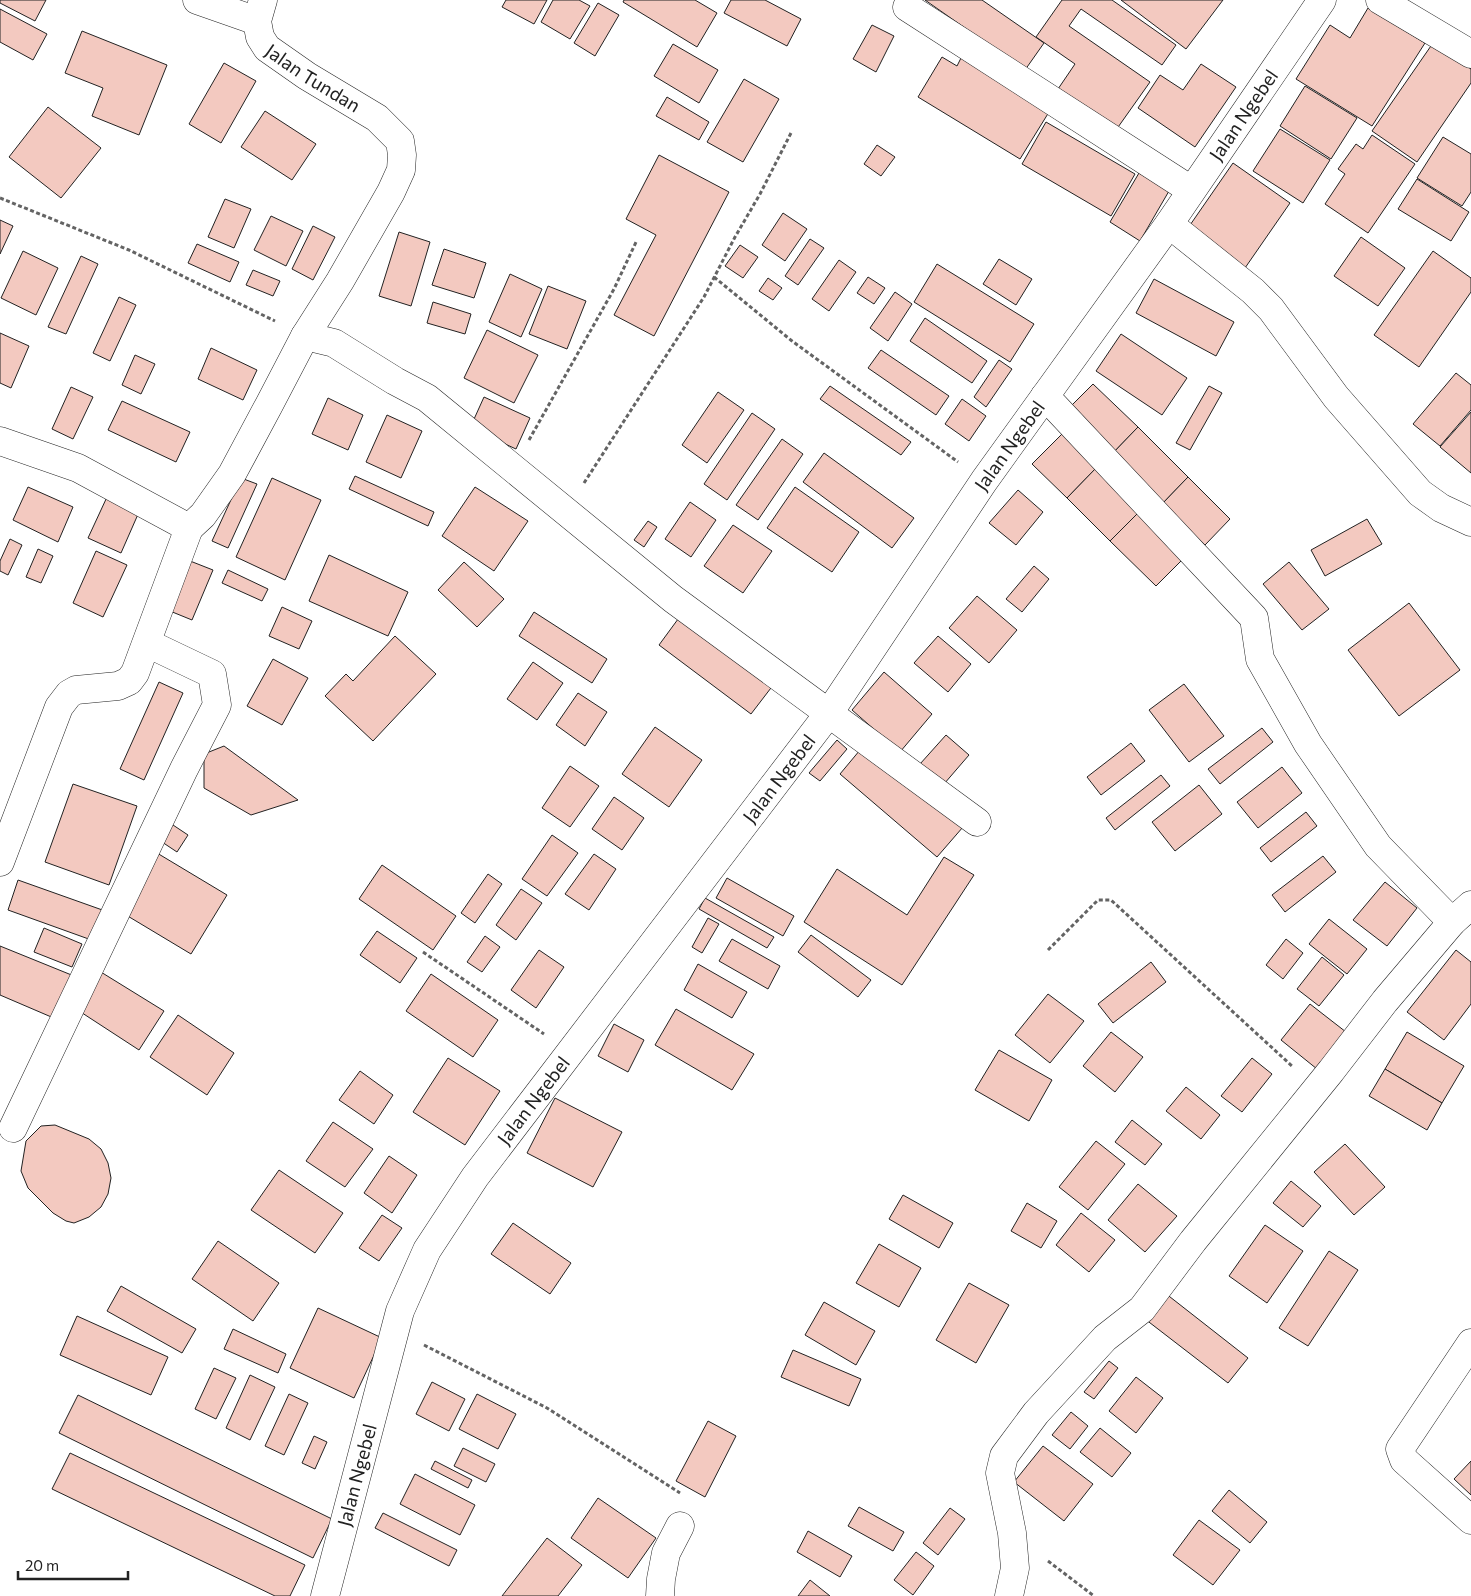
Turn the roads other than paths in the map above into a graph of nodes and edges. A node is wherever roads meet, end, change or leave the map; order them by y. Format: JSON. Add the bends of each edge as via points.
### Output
{"nodes":[{"id":1,"x":197,"y":0,"type":"edge"},
{"id":2,"x":1322,"y":0,"type":"edge"},
{"id":3,"x":1380,"y":0,"type":"edge"},
{"id":4,"x":907,"y":7,"type":"dead end"},
{"id":5,"x":260,"y":11,"type":"edge"},
{"id":6,"x":1471,"y":54,"type":"edge"},
{"id":7,"x":1191,"y":190,"type":"junction"},
{"id":8,"x":1169,"y":224,"type":"junction"},
{"id":9,"x":305,"y":336,"type":"junction"},
{"id":10,"x":1045,"y":396,"type":"junction"},
{"id":11,"x":0,"y":440,"type":"edge"},
{"id":12,"x":1471,"y":522,"type":"edge"},
{"id":13,"x":189,"y":528,"type":"junction"},
{"id":14,"x":147,"y":643,"type":"junction"},
{"id":15,"x":829,"y":714,"type":"junction"},
{"id":16,"x":977,"y":822,"type":"dead end"},
{"id":17,"x":0,"y":862,"type":"edge"},
{"id":18,"x":1461,"y":914,"type":"edge"},
{"id":19,"x":13,"y":1128,"type":"dead end"},
{"id":20,"x":1471,"y":1343,"type":"edge"},
{"id":21,"x":1471,"y":1520,"type":"edge"},
{"id":22,"x":680,"y":1526,"type":"road end"},
{"id":23,"x":325,"y":1596,"type":"edge"},
{"id":24,"x":660,"y":1596,"type":"edge"},
{"id":25,"x":1009,"y":1596,"type":"edge"}],
"edges":[{"from":1,"to":5,"type":"street"},
{"from":2,"to":7,"type":"street","name":"Jalan Ngebel"},
{"from":3,"to":6,"type":"street"},
{"from":4,"to":7,"type":"street"},
{"from":5,"to":9,"type":"street","name":"Jalan Tundan","via":[[260,37],[267,48],[377,118],[400,141],[401,170],[391,192]]},
{"from":7,"to":8,"type":"street","name":"Jalan Ngebel"},
{"from":8,"to":10,"type":"street","name":"Jalan Ngebel"},
{"from":8,"to":12,"type":"street","via":[[1271,310],[1336,397],[1420,493],[1441,508]]},
{"from":9,"to":13,"type":"street","name":"Jalan Tundan","via":[[232,474],[204,515]]},
{"from":9,"to":15,"type":"street","via":[[334,343],[427,398],[673,599]]},
{"from":10,"to":15,"type":"street","name":"Jalan Ngebel","via":[[984,481]]},
{"from":10,"to":18,"type":"street","via":[[1254,618],[1260,660],[1308,744],[1378,846]]},
{"from":11,"to":13,"type":"street","via":[[78,468]]},
{"from":13,"to":14,"type":"street"},
{"from":14,"to":17,"type":"street","via":[[135,674],[129,680],[118,686],[76,690],[58,707]]},
{"from":14,"to":19,"type":"street","via":[[212,674],[217,705]]},
{"from":15,"to":16,"type":"street"},
{"from":15,"to":23,"type":"street","name":"Jalan Ngebel","via":[[476,1177],[427,1250],[400,1310]]},
{"from":18,"to":25,"type":"street","via":[[1385,1001],[1142,1308],[1104,1338],[1036,1413],[1004,1456],[1000,1473],[1015,1568]]},
{"from":20,"to":21,"type":"street","via":[[1400,1449],[1404,1460]]},
{"from":22,"to":24,"type":"street","via":[[666,1553]]}]}
